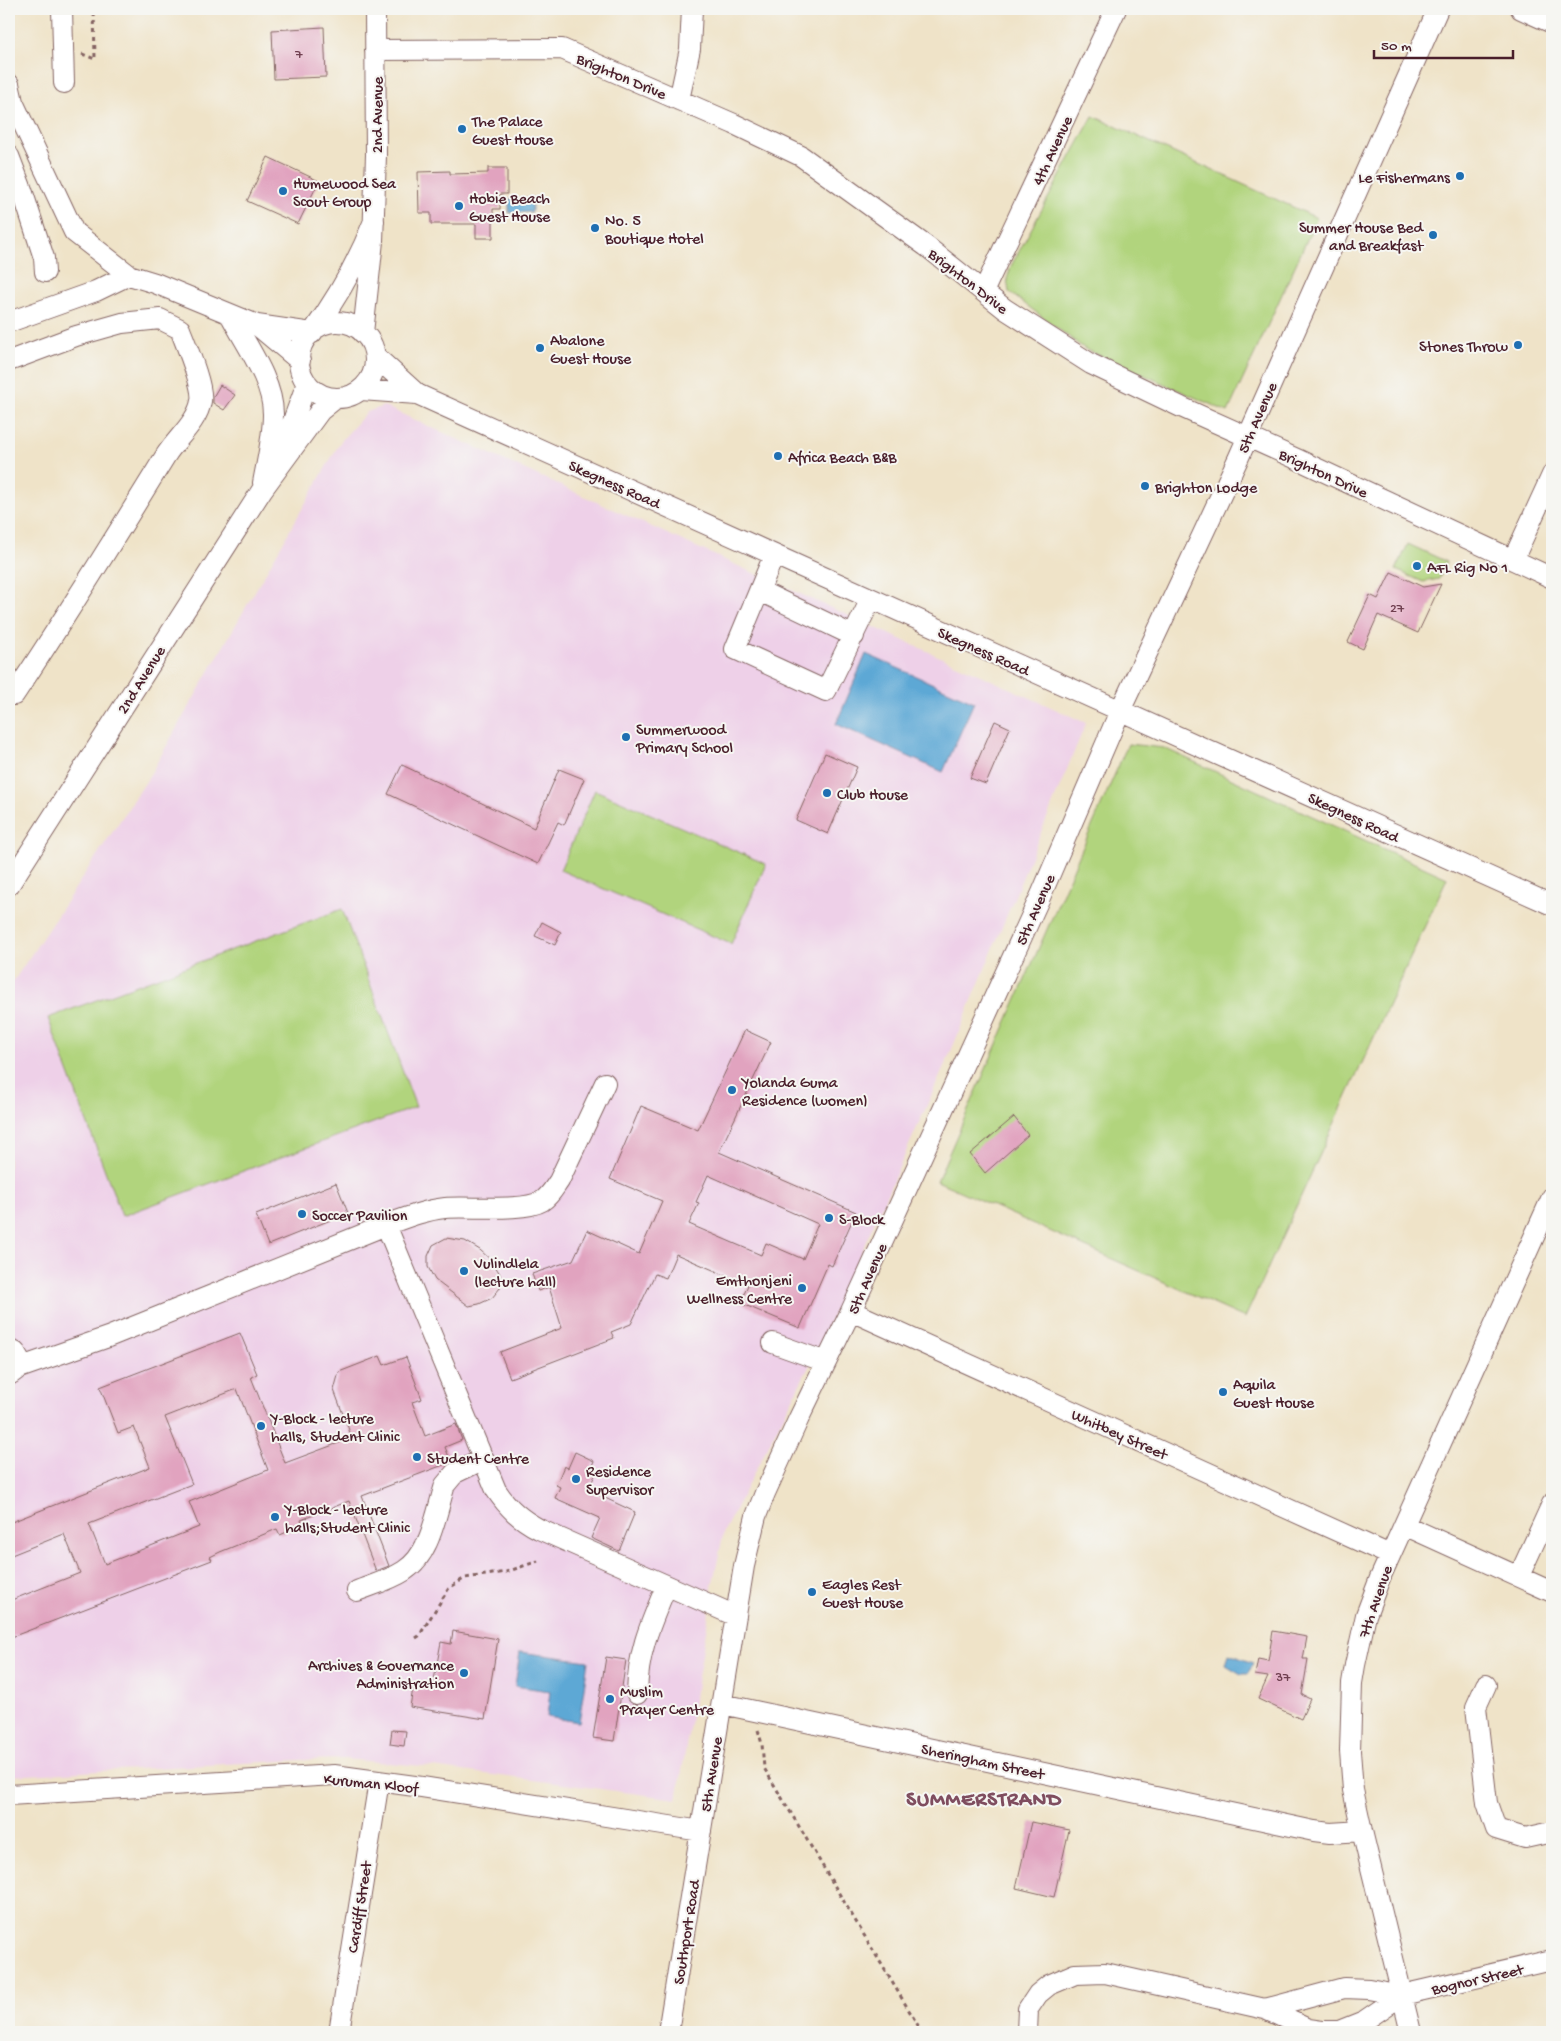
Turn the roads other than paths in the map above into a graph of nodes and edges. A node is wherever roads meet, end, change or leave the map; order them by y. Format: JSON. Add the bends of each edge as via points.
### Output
{"nodes":[{"id":1,"x":62,"y":9,"type":"edge"},
{"id":2,"x":375,"y":9,"type":"edge"},
{"id":3,"x":692,"y":9,"type":"edge"},
{"id":4,"x":1116,"y":9,"type":"edge"},
{"id":5,"x":1438,"y":9,"type":"edge"},
{"id":6,"x":1521,"y":9,"type":"edge"},
{"id":7,"x":1552,"y":23,"type":"edge"},
{"id":8,"x":376,"y":50,"type":"junction"},
{"id":9,"x":64,"y":83,"type":"dead end"},
{"id":10,"x":9,"y":84,"type":"edge"},
{"id":11,"x":679,"y":100,"type":"junction"},
{"id":12,"x":9,"y":156,"type":"edge"},
{"id":13,"x":374,"y":221,"type":"junction"},
{"id":14,"x":45,"y":272,"type":"dead end"},
{"id":15,"x":129,"y":276,"type":"junction"},
{"id":16,"x":984,"y":290,"type":"junction"},
{"id":17,"x":230,"y":314,"type":"junction"},
{"id":18,"x":9,"y":322,"type":"edge"},
{"id":19,"x":257,"y":324,"type":"junction"},
{"id":20,"x":312,"y":333,"type":"junction"},
{"id":21,"x":363,"y":333,"type":"junction"},
{"id":22,"x":375,"y":356,"type":"junction"},
{"id":23,"x":300,"y":360,"type":"junction"},
{"id":24,"x":9,"y":362,"type":"edge"},
{"id":25,"x":307,"y":383,"type":"junction"},
{"id":26,"x":361,"y":390,"type":"junction"},
{"id":27,"x":417,"y":394,"type":"junction"},
{"id":28,"x":336,"y":398,"type":"junction"},
{"id":29,"x":1247,"y":436,"type":"junction"},
{"id":30,"x":1552,"y":475,"type":"edge"},
{"id":31,"x":267,"y":482,"type":"junction"},
{"id":32,"x":774,"y":555,"type":"junction"},
{"id":33,"x":1513,"y":560,"type":"junction"},
{"id":34,"x":1552,"y":578,"type":"edge"},
{"id":35,"x":760,"y":590,"type":"junction"},
{"id":36,"x":871,"y":598,"type":"junction"},
{"id":37,"x":854,"y":636,"type":"junction"},
{"id":38,"x":9,"y":695,"type":"edge"},
{"id":39,"x":1120,"y":711,"type":"junction"},
{"id":40,"x":9,"y":885,"type":"edge"},
{"id":41,"x":1552,"y":904,"type":"edge"},
{"id":42,"x":605,"y":1083,"type":"dead end"},
{"id":43,"x":1552,"y":1197,"type":"edge"},
{"id":44,"x":386,"y":1225,"type":"junction"},
{"id":45,"x":851,"y":1311,"type":"junction"},
{"id":46,"x":773,"y":1343,"type":"dead end"},
{"id":47,"x":9,"y":1350,"type":"edge"},
{"id":48,"x":826,"y":1362,"type":"junction"},
{"id":49,"x":14,"y":1371,"type":"edge"},
{"id":50,"x":484,"y":1459,"type":"junction"},
{"id":51,"x":1552,"y":1504,"type":"edge"},
{"id":52,"x":1404,"y":1525,"type":"junction"},
{"id":53,"x":1390,"y":1555,"type":"junction"},
{"id":54,"x":1519,"y":1576,"type":"junction"},
{"id":55,"x":666,"y":1587,"type":"junction"},
{"id":56,"x":357,"y":1591,"type":"dead end"},
{"id":57,"x":1552,"y":1592,"type":"edge"},
{"id":58,"x":736,"y":1616,"type":"junction"},
{"id":59,"x":1486,"y":1685,"type":"dead end"},
{"id":60,"x":637,"y":1694,"type":"dead end"},
{"id":61,"x":722,"y":1704,"type":"junction"},
{"id":62,"x":379,"y":1781,"type":"junction"},
{"id":63,"x":9,"y":1795,"type":"edge"},
{"id":64,"x":700,"y":1831,"type":"junction"},
{"id":65,"x":1362,"y":1831,"type":"junction"},
{"id":66,"x":1552,"y":1832,"type":"edge"},
{"id":67,"x":1552,"y":1960,"type":"edge"},
{"id":68,"x":1402,"y":1995,"type":"junction"},
{"id":69,"x":1265,"y":2009,"type":"junction"},
{"id":70,"x":339,"y":2032,"type":"edge"},
{"id":71,"x":668,"y":2032,"type":"edge"},
{"id":72,"x":1027,"y":2032,"type":"edge"},
{"id":73,"x":1411,"y":2032,"type":"edge"}],
"edges":[{"from":1,"to":9,"type":"street"},
{"from":2,"to":8,"type":"street","name":"2nd Avenue"},
{"from":3,"to":11,"type":"street","via":[[690,49]]},
{"from":4,"to":16,"type":"street","name":"4th Avenue"},
{"from":5,"to":29,"type":"street","name":"5th Avenue"},
{"from":6,"to":7,"type":"street"},
{"from":8,"to":11,"type":"street","name":"Brighton Drive","via":[[562,49]]},
{"from":8,"to":13,"type":"street","name":"2nd Avenue"},
{"from":10,"to":15,"type":"street","via":[[13,102],[74,232]]},
{"from":11,"to":16,"type":"street","name":"Brighton Drive","via":[[801,156]]},
{"from":12,"to":14,"type":"street","via":[[44,258]]},
{"from":13,"to":20,"type":"street","name":"2nd Avenue","via":[[357,262]]},
{"from":13,"to":21,"type":"street","name":"2nd Avenue"},
{"from":15,"to":17,"type":"street","via":[[155,283]]},
{"from":15,"to":18,"type":"street"},
{"from":16,"to":29,"type":"street","name":"Brighton Drive","via":[[1022,321],[1091,364]]},
{"from":17,"to":19,"type":"street"},
{"from":17,"to":31,"type":"street","via":[[268,387],[273,413]]},
{"from":19,"to":20,"type":"street"},
{"from":19,"to":23,"type":"street"},
{"from":20,"to":21,"type":"street","via":[[326,325],[343,323]]},
{"from":20,"to":23,"type":"street","via":[[303,346]]},
{"from":21,"to":22,"type":"street","via":[[369,339]]},
{"from":22,"to":26,"type":"street","via":[[374,369]]},
{"from":22,"to":27,"type":"street","name":"Skegness Road"},
{"from":23,"to":25,"type":"street","via":[[300,369]]},
{"from":24,"to":38,"type":"street","via":[[103,328],[160,319],[180,329],[202,396],[200,409],[168,452],[14,695]]},
{"from":25,"to":28,"type":"street","via":[[320,394]]},
{"from":25,"to":31,"type":"street","name":"2nd Avenue"},
{"from":26,"to":27,"type":"street","name":"Skegness Road"},
{"from":26,"to":28,"type":"street"},
{"from":27,"to":32,"type":"street","name":"Skegness Road"},
{"from":28,"to":31,"type":"street","name":"2nd Avenue","via":[[320,411]]},
{"from":29,"to":33,"type":"street","name":"Brighton Drive"},
{"from":29,"to":39,"type":"street","name":"5th Avenue"},
{"from":30,"to":33,"type":"street"},
{"from":31,"to":40,"type":"street","name":"2nd Avenue"},
{"from":32,"to":35,"type":"street"},
{"from":32,"to":36,"type":"street","name":"Skegness Road"},
{"from":33,"to":34,"type":"street","name":"Brighton Drive"},
{"from":35,"to":37,"type":"street"},
{"from":35,"to":37,"type":"street","via":[[736,649],[826,691]]},
{"from":36,"to":37,"type":"street"},
{"from":36,"to":39,"type":"street","name":"Skegness Road"},
{"from":39,"to":41,"type":"street","name":"Skegness Road"},
{"from":39,"to":45,"type":"street","name":"5th Avenue","via":[[1041,894]]},
{"from":42,"to":44,"type":"street","via":[[559,1180],[542,1201],[526,1206],[446,1208]]},
{"from":43,"to":52,"type":"street","name":"7th Avenue"},
{"from":44,"to":49,"type":"street","via":[[108,1337]]},
{"from":44,"to":50,"type":"street"},
{"from":45,"to":48,"type":"street","name":"5th Avenue"},
{"from":45,"to":53,"type":"street","name":"Whitbey Street"},
{"from":46,"to":48,"type":"street"},
{"from":47,"to":49,"type":"street","via":[[19,1356]]},
{"from":48,"to":58,"type":"street","name":"5th Avenue","via":[[756,1516]]},
{"from":50,"to":55,"type":"street","via":[[496,1490],[516,1515],[527,1523]]},
{"from":50,"to":56,"type":"street","via":[[449,1478],[426,1545],[414,1563],[394,1576]]},
{"from":51,"to":54,"type":"street"},
{"from":52,"to":53,"type":"street","name":"7th Avenue"},
{"from":52,"to":54,"type":"street"},
{"from":53,"to":65,"type":"street","name":"7th Avenue","via":[[1366,1615],[1352,1683],[1350,1751],[1353,1790]]},
{"from":54,"to":57,"type":"street"},
{"from":55,"to":58,"type":"street"},
{"from":55,"to":60,"type":"street","via":[[640,1656]]},
{"from":58,"to":61,"type":"street","name":"5th Avenue"},
{"from":59,"to":66,"type":"street","via":[[1476,1707],[1486,1803],[1496,1829],[1525,1838]]},
{"from":61,"to":64,"type":"street","name":"5th Avenue"},
{"from":61,"to":65,"type":"street","name":"Sheringham Street","via":[[1314,1831]]},
{"from":62,"to":63,"type":"street","name":"Kuruman Kloof","via":[[334,1776]]},
{"from":62,"to":64,"type":"street","name":"Kuruman Kloof"},
{"from":62,"to":70,"type":"street","name":"Cardiff Street"},
{"from":64,"to":71,"type":"street","name":"Southport Road"},
{"from":65,"to":68,"type":"street","name":"7th Avenue"},
{"from":67,"to":68,"type":"street","name":"Bognor Street"},
{"from":68,"to":69,"type":"street","via":[[1344,1988]]},
{"from":68,"to":69,"type":"street","via":[[1364,2021],[1339,2031],[1308,2029]]},
{"from":68,"to":73,"type":"street","name":"7th Avenue"},
{"from":69,"to":72,"type":"street","via":[[1105,1973],[1076,1974],[1038,1994],[1028,2009]]}]}
